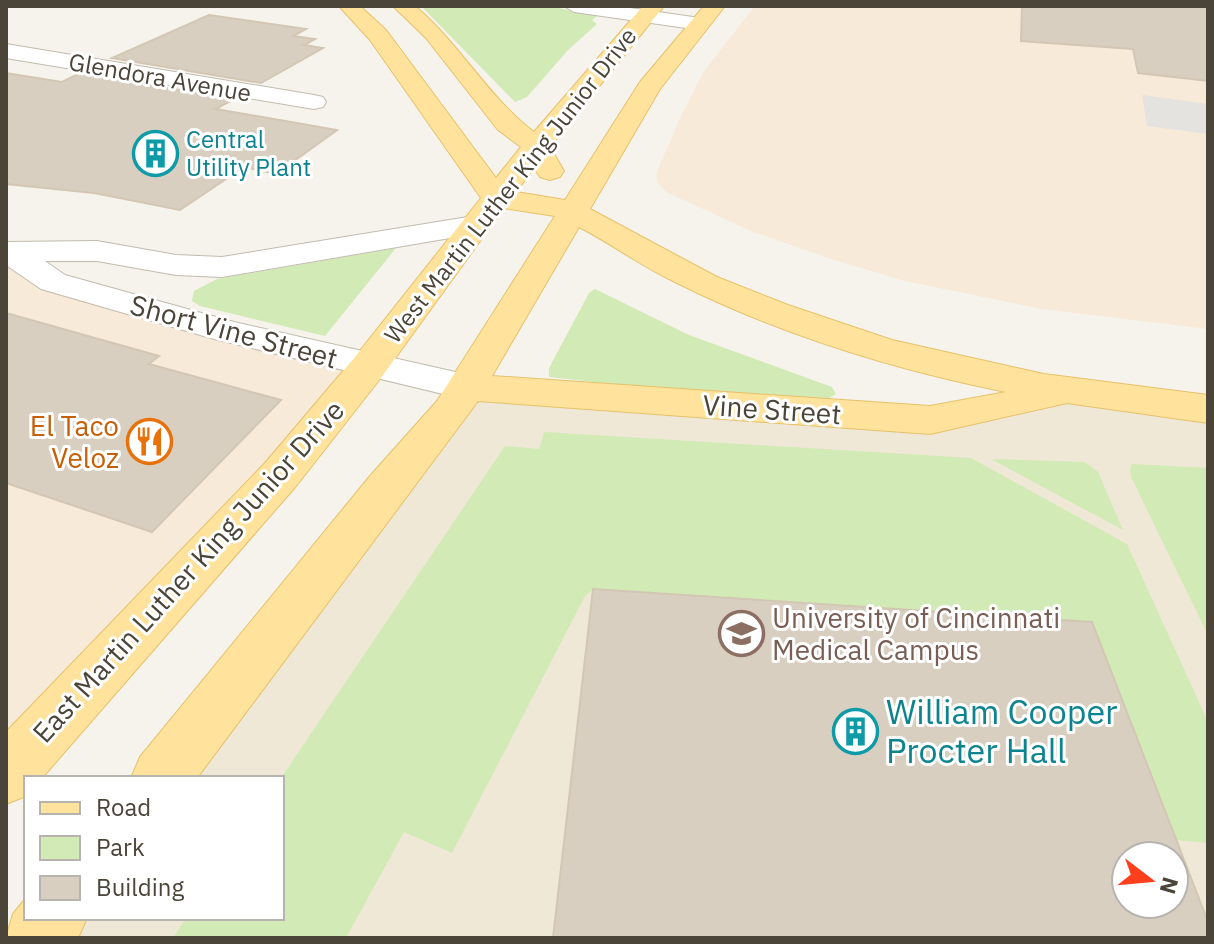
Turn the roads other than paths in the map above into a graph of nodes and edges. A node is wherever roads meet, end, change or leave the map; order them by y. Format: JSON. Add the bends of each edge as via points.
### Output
{"nodes":[{"id":1,"x":349,"y":6,"type":"edge"},
{"id":2,"x":403,"y":6,"type":"edge"},
{"id":3,"x":574,"y":6,"type":"edge"},
{"id":4,"x":646,"y":9,"type":"edge"},
{"id":5,"x":707,"y":15,"type":"edge"},
{"id":6,"x":6,"y":51,"type":"edge"},
{"id":7,"x":314,"y":102,"type":"dead end"},
{"id":8,"x":536,"y":146,"type":"junction"},
{"id":9,"x":496,"y":198,"type":"junction"},
{"id":10,"x":573,"y":212,"type":"junction"},
{"id":11,"x":474,"y":225,"type":"junction"},
{"id":12,"x":7,"y":252,"type":"edge"},
{"id":13,"x":369,"y":366,"type":"junction"},
{"id":14,"x":468,"y":387,"type":"junction"},
{"id":15,"x":1074,"y":392,"type":"junction"},
{"id":16,"x":1208,"y":409,"type":"edge"},
{"id":17,"x":6,"y":775,"type":"edge"},
{"id":18,"x":163,"y":776,"type":"edge"},
{"id":19,"x":51,"y":920,"type":"edge"},
{"id":20,"x":37,"y":938,"type":"edge"}],
"edges":[{"from":1,"to":9,"type":"main road","via":[[378,35]]},
{"from":2,"to":8,"type":"main road","via":[[434,33],[507,124]]},
{"from":3,"to":4,"type":"street"},
{"from":4,"to":5,"type":"street"},
{"from":4,"to":8,"type":"main road","name":"West Martin Luther King Junior Drive"},
{"from":5,"to":10,"type":"main road","name":"West Martin Luther King Junior Drive","via":[[649,87]]},
{"from":6,"to":7,"type":"street","name":"Glendora Avenue"},
{"from":8,"to":9,"type":"main road","name":"West Martin Luther King Junior Drive"},
{"from":8,"to":10,"type":"main road"},
{"from":9,"to":10,"type":"main road"},
{"from":9,"to":11,"type":"main road","name":"West Martin Luther King Junior Drive"},
{"from":10,"to":14,"type":"main road","name":"West Martin Luther King Junior Drive"},
{"from":10,"to":15,"type":"main road","name":"Vine Street","via":[[664,264],[780,315],[865,343]]},
{"from":11,"to":12,"type":"street","name":"Short Vine Street","via":[[222,267],[97,251]]},
{"from":11,"to":13,"type":"main road","name":"West Martin Luther King Junior Drive"},
{"from":12,"to":13,"type":"street","name":"Short Vine Street","via":[[53,282]]},
{"from":13,"to":14,"type":"street","name":"Short Vine Street"},
{"from":13,"to":17,"type":"main road","name":"East Martin Luther King Junior Drive","via":[[281,474]]},
{"from":14,"to":15,"type":"main road","name":"Vine Street","via":[[930,420]]},
{"from":14,"to":18,"type":"main road"},
{"from":15,"to":16,"type":"main road","name":"Vine Street"},
{"from":19,"to":20,"type":"main road"}]}
